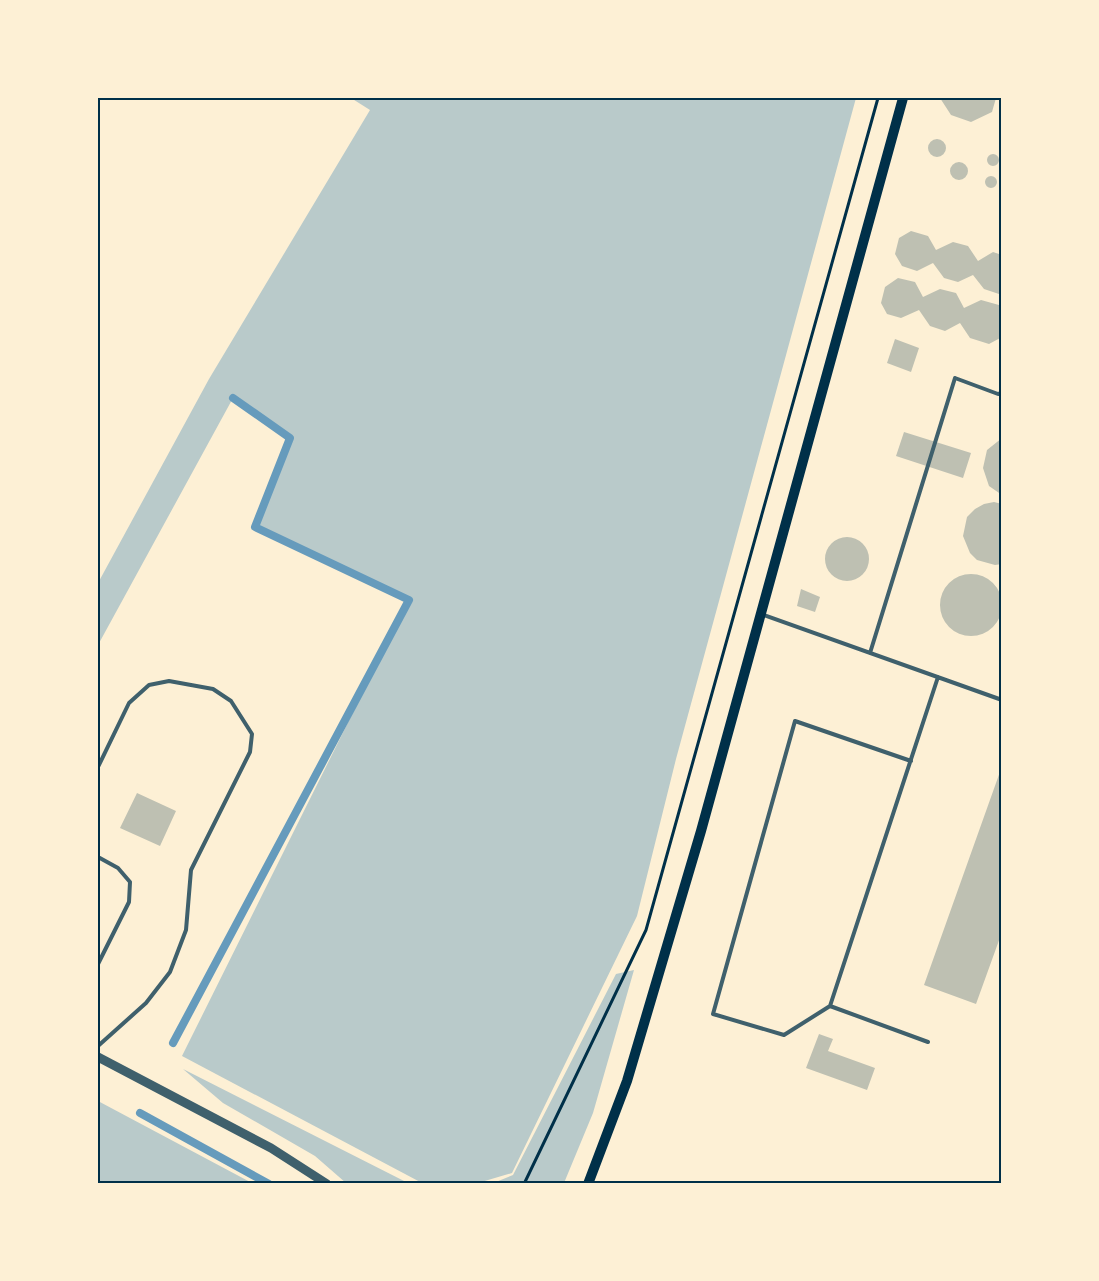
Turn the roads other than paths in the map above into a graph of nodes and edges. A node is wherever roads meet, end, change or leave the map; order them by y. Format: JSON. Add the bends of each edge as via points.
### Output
{"nodes":[{"id":1,"x":903,"y":98,"type":"edge"},
{"id":2,"x":1002,"y":393,"type":"edge"},
{"id":3,"x":761,"y":614,"type":"junction"},
{"id":4,"x":870,"y":653,"type":"junction"},
{"id":5,"x":938,"y":677,"type":"junction"},
{"id":6,"x":1002,"y":700,"type":"edge"},
{"id":7,"x":911,"y":762,"type":"junction"},
{"id":8,"x":98,"y":767,"type":"edge"},
{"id":9,"x":98,"y":857,"type":"edge"},
{"id":10,"x":98,"y":964,"type":"edge"},
{"id":11,"x":830,"y":1006,"type":"junction"},
{"id":12,"x":928,"y":1042,"type":"dead end"},
{"id":13,"x":98,"y":1046,"type":"edge"},
{"id":14,"x":98,"y":1056,"type":"edge"},
{"id":15,"x":306,"y":1170,"type":"junction"},
{"id":16,"x":316,"y":1184,"type":"edge"},
{"id":17,"x":327,"y":1184,"type":"edge"},
{"id":18,"x":588,"y":1184,"type":"edge"}],
"edges":[{"from":1,"to":3,"type":"main road"},
{"from":2,"to":4,"type":"lane","via":[[955,378]]},
{"from":3,"to":4,"type":"lane"},
{"from":3,"to":18,"type":"main road","via":[[627,1081]]},
{"from":4,"to":5,"type":"lane"},
{"from":5,"to":6,"type":"lane"},
{"from":5,"to":7,"type":"lane"},
{"from":7,"to":11,"type":"lane"},
{"from":7,"to":11,"type":"lane","via":[[795,720],[713,1014],[784,1035]]},
{"from":8,"to":13,"type":"lane","via":[[129,703],[149,685],[169,681],[212,690],[231,701],[252,734],[250,752],[191,870],[186,930],[170,972],[146,1003]]},
{"from":9,"to":10,"type":"lane","via":[[118,868],[130,882],[129,902]]},
{"from":11,"to":12,"type":"lane"},
{"from":14,"to":15,"type":"street"},
{"from":15,"to":16,"type":"street"},
{"from":15,"to":17,"type":"street"}]}
